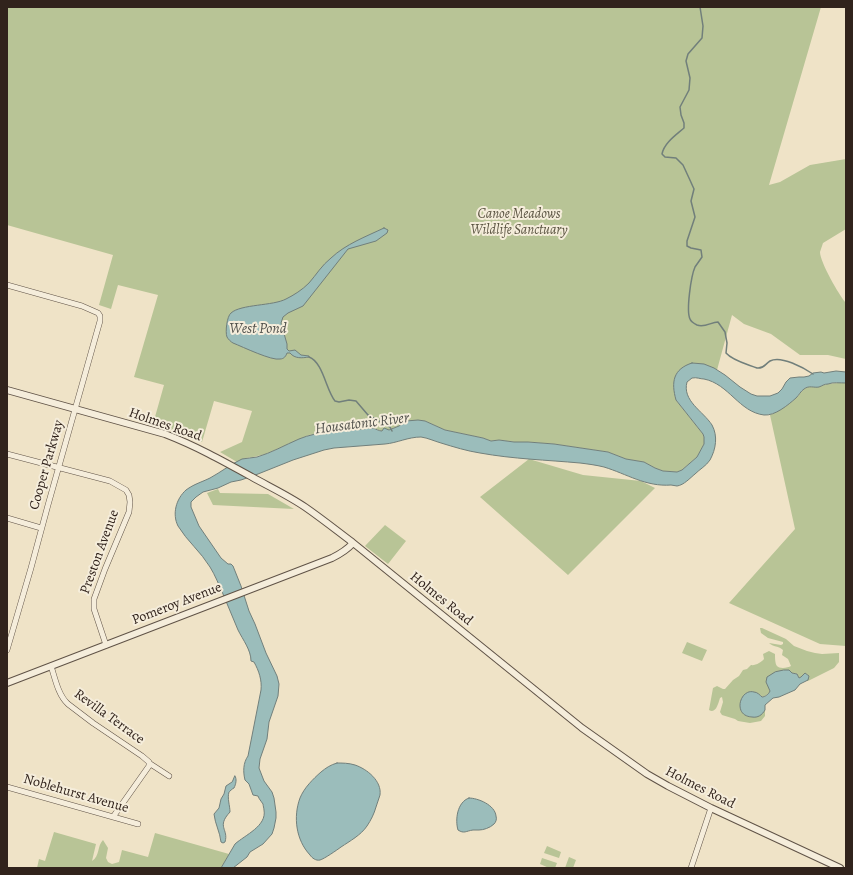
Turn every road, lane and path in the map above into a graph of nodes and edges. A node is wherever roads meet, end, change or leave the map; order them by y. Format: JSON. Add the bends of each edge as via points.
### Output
{"nodes":[{"id":1,"x":7,"y":285,"type":"edge"},
{"id":2,"x":7,"y":390,"type":"edge"},
{"id":3,"x":75,"y":409,"type":"junction"},
{"id":4,"x":7,"y":454,"type":"edge"},
{"id":5,"x":58,"y":468,"type":"junction"},
{"id":6,"x":7,"y":518,"type":"edge"},
{"id":7,"x":41,"y":528,"type":"junction"},
{"id":8,"x":353,"y":543,"type":"junction"},
{"id":9,"x":106,"y":645,"type":"junction"},
{"id":10,"x":7,"y":650,"type":"edge"},
{"id":11,"x":51,"y":666,"type":"junction"},
{"id":12,"x":7,"y":683,"type":"edge"},
{"id":13,"x":149,"y":764,"type":"junction"},
{"id":14,"x":169,"y":776,"type":"dead end"},
{"id":15,"x":7,"y":786,"type":"edge"},
{"id":16,"x":711,"y":808,"type":"junction"},
{"id":17,"x":113,"y":817,"type":"junction"},
{"id":18,"x":138,"y":824,"type":"dead end"},
{"id":19,"x":692,"y":868,"type":"edge"},
{"id":20,"x":840,"y":868,"type":"edge"}],
"edges":[{"from":1,"to":3,"type":"street","name":"Cooper Parkway","via":[[82,306],[100,316]]},
{"from":2,"to":3,"type":"street","name":"Holmes Road"},
{"from":3,"to":5,"type":"street","name":"Cooper Parkway"},
{"from":3,"to":8,"type":"street","name":"Holmes Road","via":[[165,434],[187,443],[303,505]]},
{"from":4,"to":5,"type":"street"},
{"from":5,"to":7,"type":"street","name":"Cooper Parkway"},
{"from":5,"to":9,"type":"street","name":"Preston Avenue","via":[[110,482],[126,490],[129,495],[129,512],[94,599],[94,609]]},
{"from":6,"to":7,"type":"street"},
{"from":7,"to":10,"type":"street","name":"Cooper Parkway"},
{"from":8,"to":9,"type":"street","name":"Pomeroy Avenue","via":[[332,558]]},
{"from":8,"to":16,"type":"street","name":"Holmes Road","via":[[582,728],[654,778]]},
{"from":9,"to":11,"type":"street","name":"Pomeroy Avenue"},
{"from":11,"to":12,"type":"street","name":"Pomeroy Avenue"},
{"from":11,"to":13,"type":"street","name":"Revilla Terrace","via":[[64,701],[93,724],[142,756]]},
{"from":13,"to":14,"type":"street","name":"Revilla Terrace"},
{"from":13,"to":17,"type":"street"},
{"from":15,"to":17,"type":"street","name":"Noblehurst Avenue"},
{"from":16,"to":19,"type":"street"},
{"from":16,"to":20,"type":"street","name":"Holmes Road"},
{"from":17,"to":18,"type":"street","name":"Noblehurst Avenue"}]}
